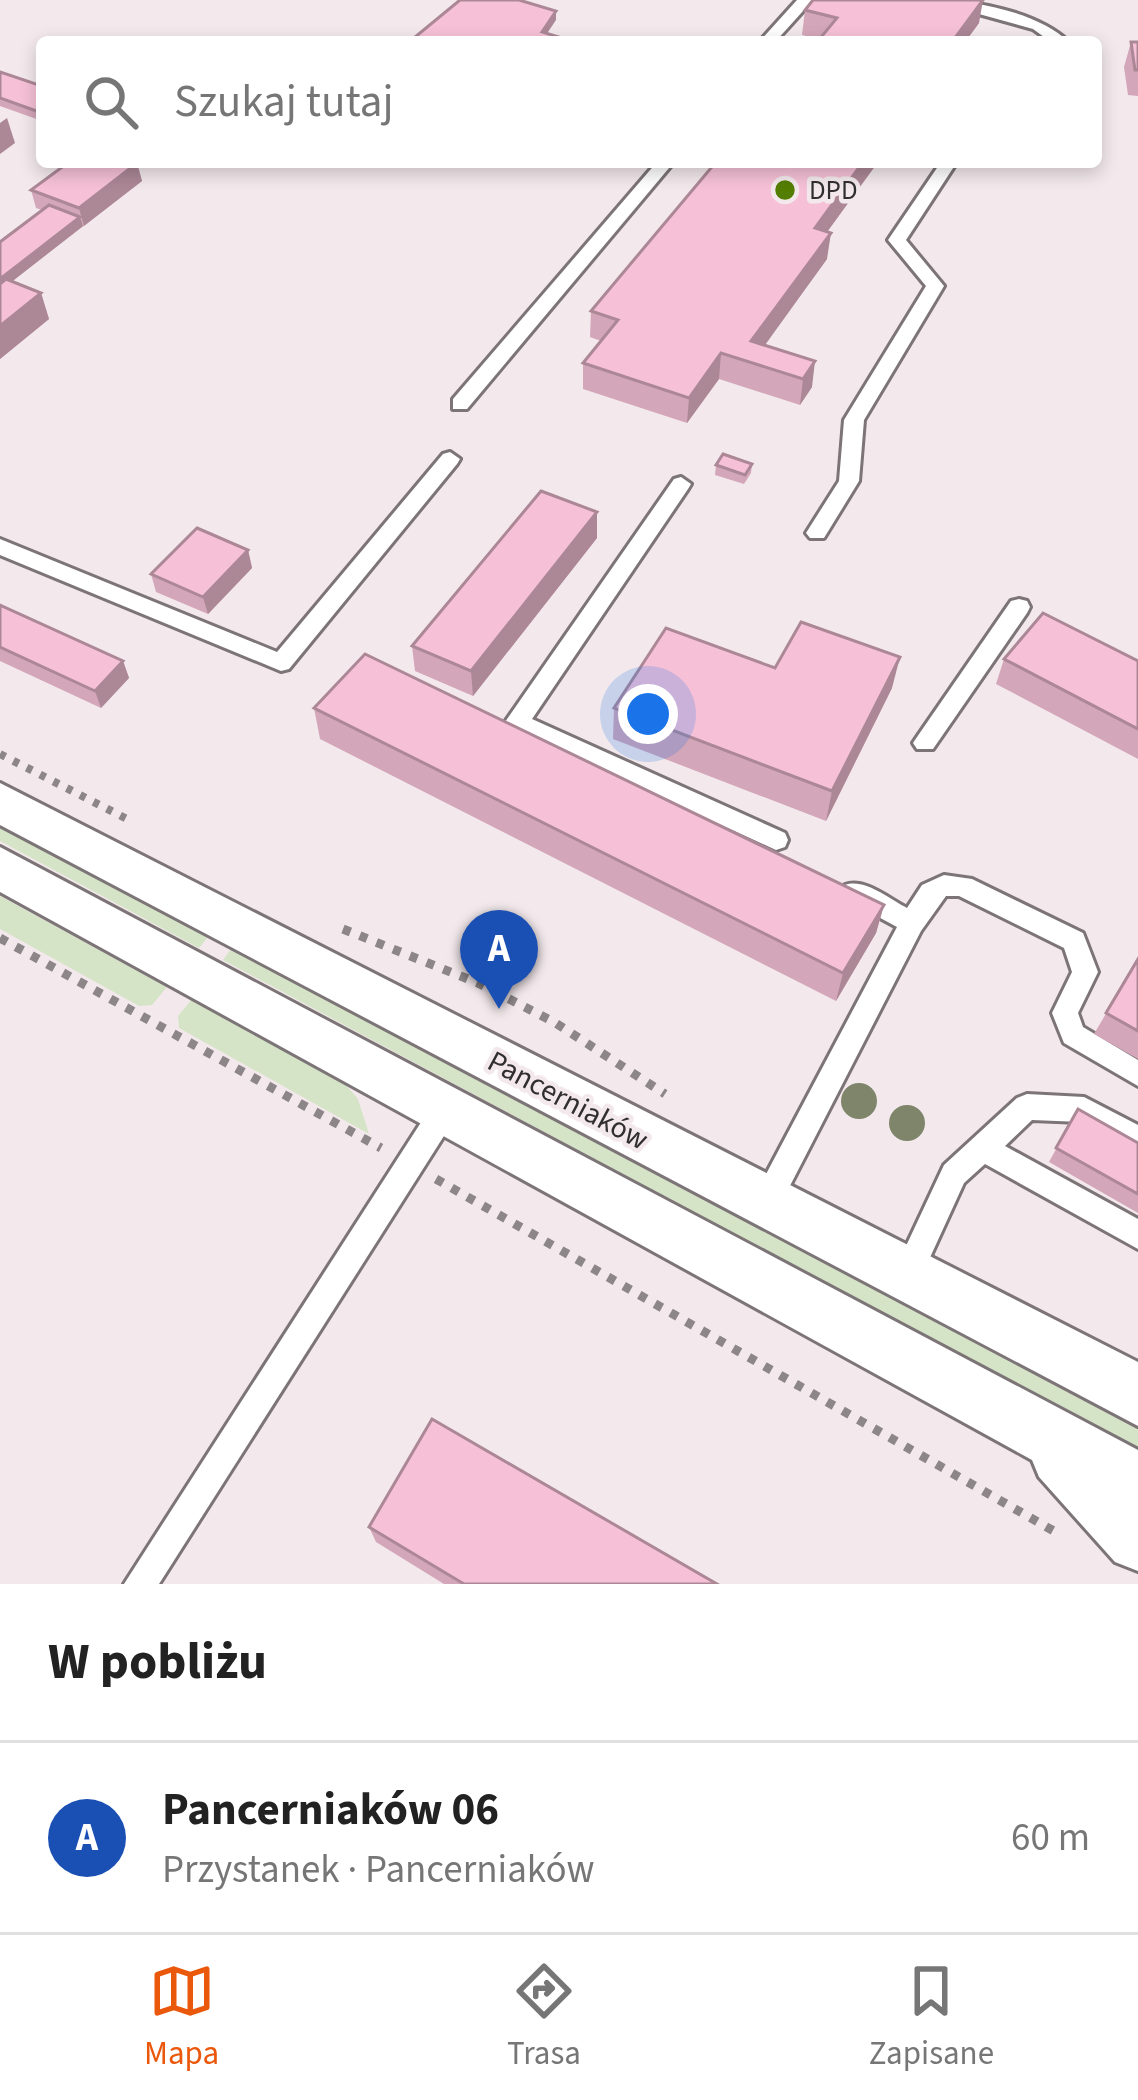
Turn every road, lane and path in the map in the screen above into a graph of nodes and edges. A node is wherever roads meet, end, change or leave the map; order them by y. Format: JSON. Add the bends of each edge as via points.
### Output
{"nodes":[{"id":1,"x":805,"y":0,"type":"edge"},
{"id":2,"x":936,"y":0,"type":"edge"},
{"id":3,"x":772,"y":36,"type":"edge"},
{"id":4,"x":1052,"y":36,"type":"edge"},
{"id":5,"x":661,"y":168,"type":"edge"},
{"id":6,"x":945,"y":168,"type":"edge"},
{"id":7,"x":460,"y":404,"type":"dead end"},
{"id":8,"x":450,"y":459,"type":"dead end"},
{"id":9,"x":681,"y":484,"type":"dead end"},
{"id":10,"x":817,"y":533,"type":"dead end"},
{"id":11,"x":0,"y":547,"type":"edge"},
{"id":12,"x":1018,"y":607,"type":"dead end"},
{"id":13,"x":925,"y":742,"type":"dead end"},
{"id":14,"x":0,"y":802,"type":"edge"},
{"id":15,"x":776,"y":840,"type":"dead end"},
{"id":16,"x":0,"y":868,"type":"edge"},
{"id":17,"x":850,"y":891,"type":"edge"},
{"id":18,"x":912,"y":923,"type":"junction"},
{"id":19,"x":339,"y":928,"type":"dead end"},
{"id":20,"x":0,"y":938,"type":"edge"},
{"id":21,"x":1138,"y":1074,"type":"edge"},
{"id":22,"x":668,"y":1096,"type":"dead end"},
{"id":23,"x":446,"y":1108,"type":"junction"},
{"id":24,"x":1138,"y":1140,"type":"edge"},
{"id":25,"x":982,"y":1148,"type":"junction"},
{"id":26,"x":412,"y":1166,"type":"junction"},
{"id":27,"x":766,"y":1203,"type":"junction"},
{"id":28,"x":1138,"y":1235,"type":"edge"},
{"id":29,"x":907,"y":1276,"type":"junction"},
{"id":30,"x":1138,"y":1395,"type":"edge"},
{"id":31,"x":1034,"y":1425,"type":"junction"},
{"id":32,"x":1138,"y":1484,"type":"edge"},
{"id":33,"x":1109,"y":1543,"type":"edge"},
{"id":34,"x":140,"y":1584,"type":"edge"}],
"edges":[{"from":1,"to":3,"type":"lane"},
{"from":2,"to":4,"type":"lane"},
{"from":5,"to":7,"type":"lane"},
{"from":6,"to":10,"type":"lane","via":[[897,239],[935,286],[854,420],[849,481]]},
{"from":8,"to":11,"type":"lane","via":[[281,663]]},
{"from":9,"to":15,"type":"lane","via":[[517,722]]},
{"from":12,"to":13,"type":"lane"},
{"from":14,"to":27,"type":"street","name":"Pancerniaków"},
{"from":16,"to":23,"type":"street"},
{"from":17,"to":18,"type":"lane"},
{"from":18,"to":21,"type":"lane","via":[[931,889],[945,882],[1074,941],[1085,972],[1065,1013],[1073,1035]]},
{"from":18,"to":27,"type":"lane"},
{"from":19,"to":22,"type":"path","via":[[478,983]]},
{"from":20,"to":26,"type":"path"},
{"from":23,"to":26,"type":"lane"},
{"from":23,"to":31,"type":"street"},
{"from":24,"to":25,"type":"lane","via":[[1084,1110],[1028,1107]]},
{"from":25,"to":28,"type":"lane"},
{"from":25,"to":29,"type":"lane","via":[[954,1174]]},
{"from":26,"to":33,"type":"path"},
{"from":26,"to":34,"type":"lane"},
{"from":27,"to":29,"type":"street","name":"Pancerniaków"},
{"from":29,"to":30,"type":"street","name":"Pancerniaków"},
{"from":31,"to":32,"type":"street"},
{"from":31,"to":33,"type":"street"}]}
